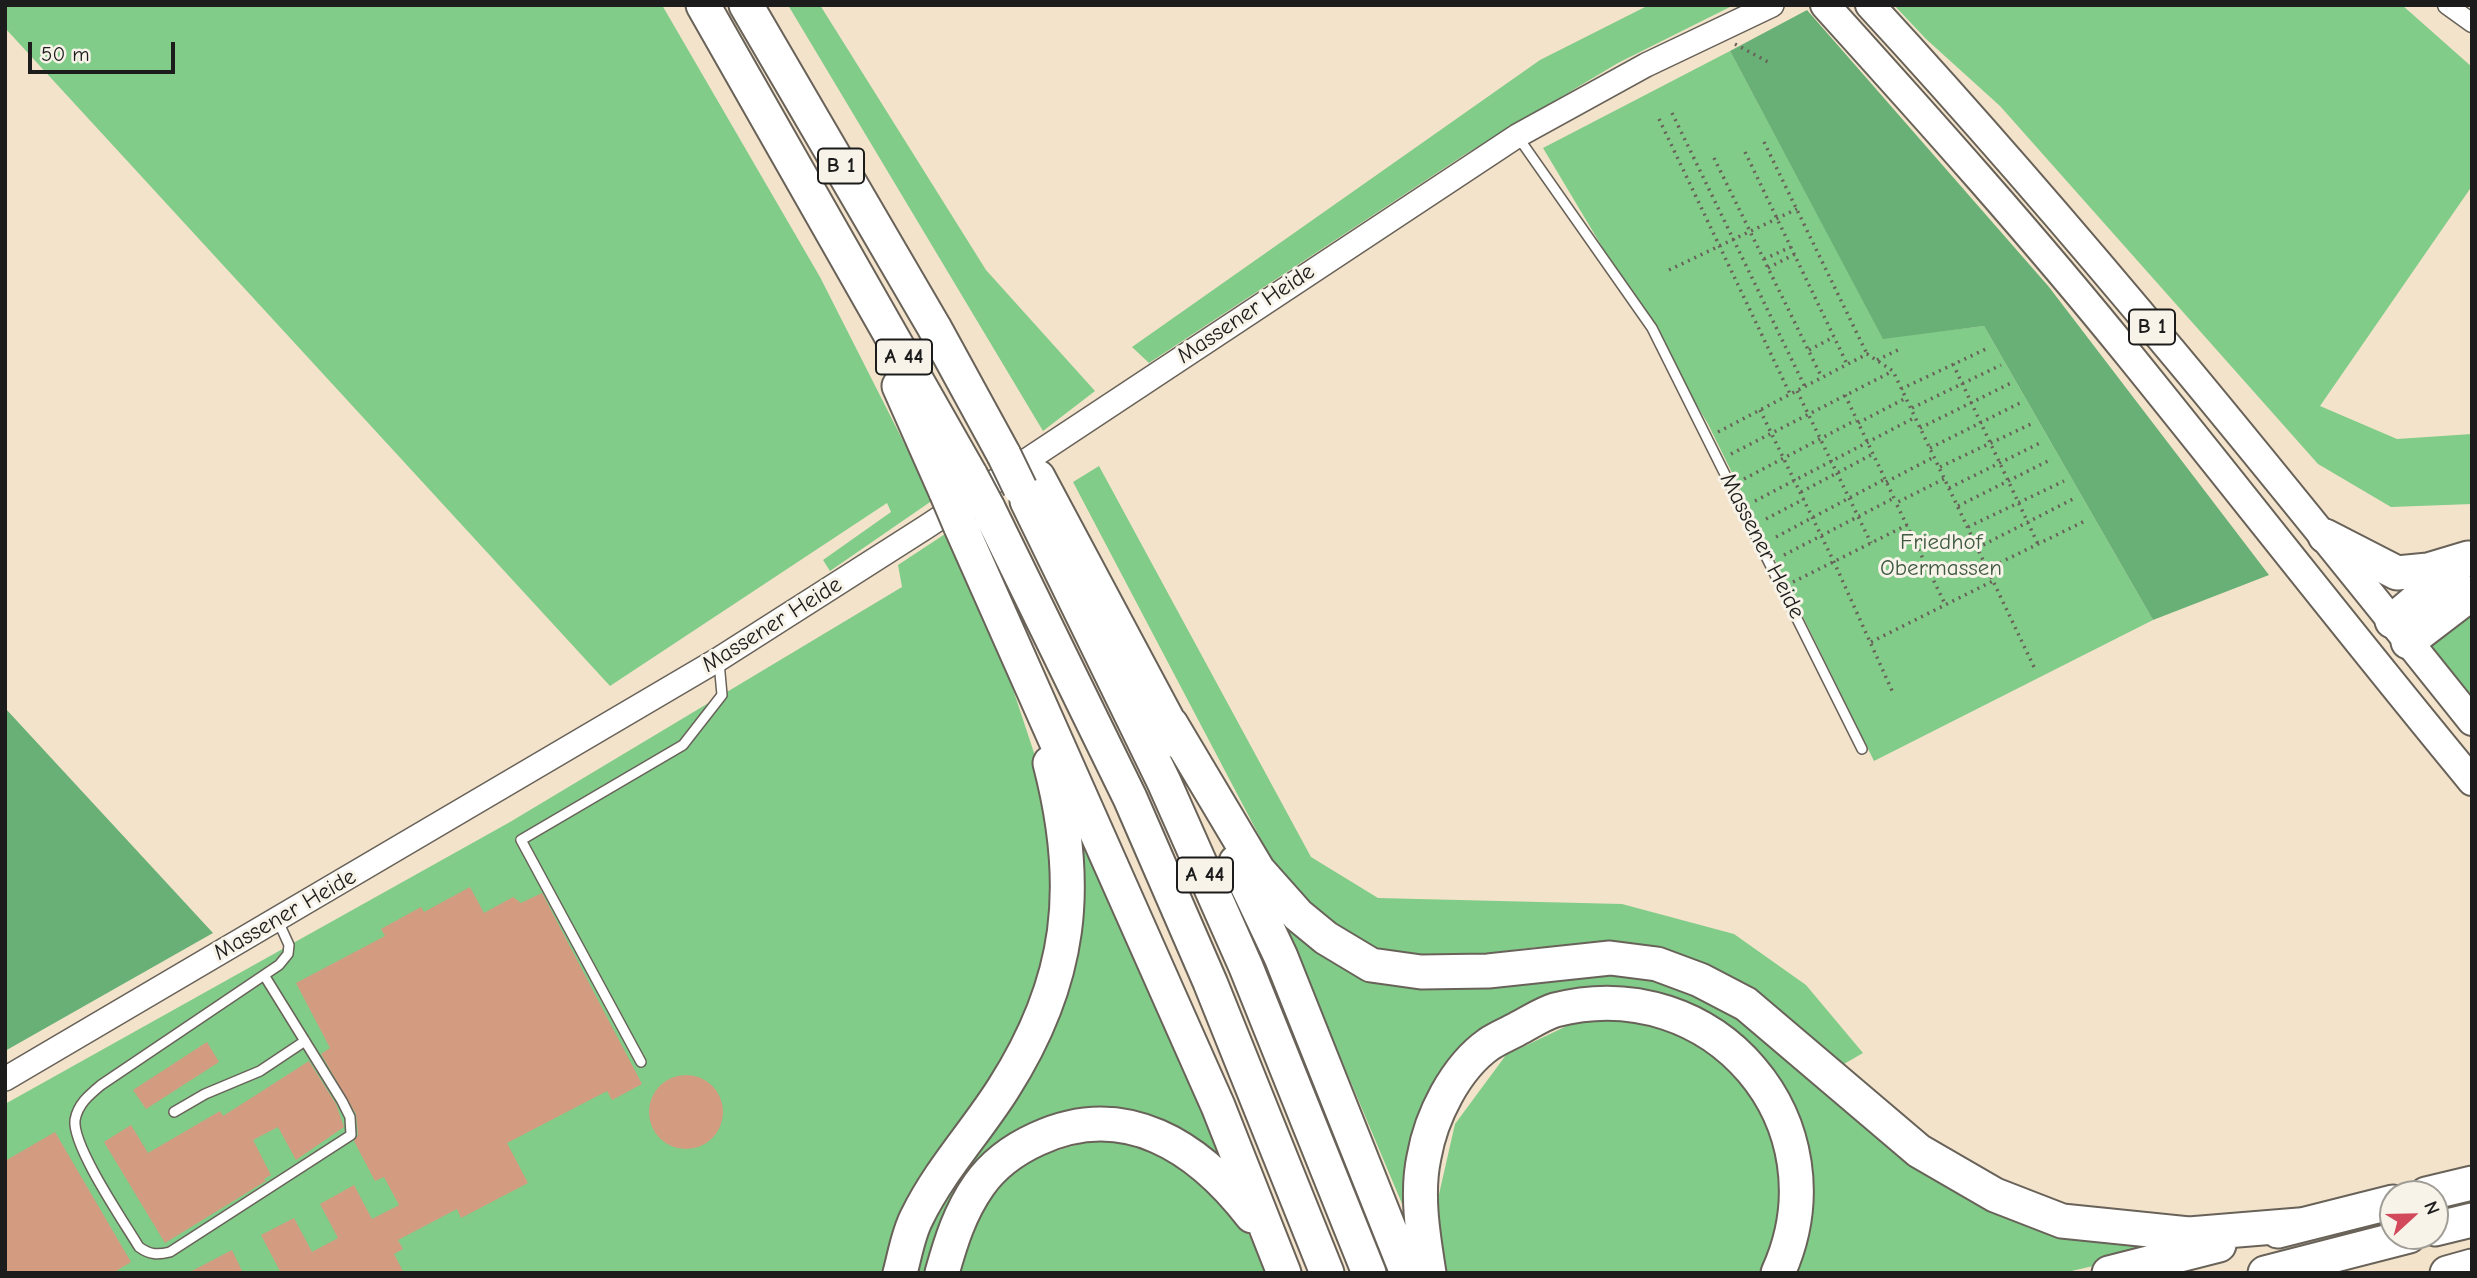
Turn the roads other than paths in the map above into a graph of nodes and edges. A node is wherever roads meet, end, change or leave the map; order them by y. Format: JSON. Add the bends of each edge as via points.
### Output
{"nodes":[{"id":1,"x":703,"y":5,"type":"edge"},
{"id":2,"x":746,"y":5,"type":"edge"},
{"id":3,"x":1772,"y":5,"type":"edge"},
{"id":4,"x":1825,"y":5,"type":"edge"},
{"id":5,"x":1870,"y":5,"type":"edge"},
{"id":6,"x":2447,"y":5,"type":"edge"},
{"id":7,"x":2472,"y":23,"type":"edge"},
{"id":8,"x":1517,"y":136,"type":"junction"},
{"id":9,"x":837,"y":238,"type":"joint"},
{"id":10,"x":934,"y":327,"type":"joint"},
{"id":11,"x":1029,"y":482,"type":"junction"},
{"id":12,"x":974,"y":516,"type":"junction"},
{"id":13,"x":2325,"y":536,"type":"junction"},
{"id":14,"x":2470,"y":556,"type":"edge"},
{"id":15,"x":2472,"y":593,"type":"edge"},
{"id":16,"x":2400,"y":631,"type":"junction"},
{"id":17,"x":2368,"y":655,"type":"junction"},
{"id":18,"x":719,"y":659,"type":"junction"},
{"id":19,"x":1032,"y":693,"type":"junction"},
{"id":20,"x":2472,"y":721,"type":"edge"},
{"id":21,"x":1171,"y":724,"type":"junction"},
{"id":22,"x":1862,"y":749,"type":"dead end"},
{"id":23,"x":2472,"y":781,"type":"edge"},
{"id":24,"x":277,"y":919,"type":"junction"},
{"id":25,"x":264,"y":975,"type":"junction"},
{"id":26,"x":305,"y":1041,"type":"junction"},
{"id":27,"x":641,"y":1062,"type":"dead end"},
{"id":28,"x":5,"y":1079,"type":"edge"},
{"id":29,"x":174,"y":1112,"type":"dead end"},
{"id":30,"x":2472,"y":1183,"type":"edge"},
{"id":31,"x":2449,"y":1188,"type":"edge"},
{"id":32,"x":2379,"y":1205,"type":"edge"},
{"id":33,"x":2472,"y":1220,"type":"edge"},
{"id":34,"x":2299,"y":1225,"type":"junction"},
{"id":35,"x":2449,"y":1226,"type":"edge"},
{"id":36,"x":2379,"y":1244,"type":"edge"},
{"id":37,"x":2472,"y":1266,"type":"edge"},
{"id":38,"x":900,"y":1273,"type":"edge"},
{"id":39,"x":942,"y":1273,"type":"edge"},
{"id":40,"x":1282,"y":1273,"type":"edge"},
{"id":41,"x":1327,"y":1273,"type":"edge"},
{"id":42,"x":1369,"y":1273,"type":"edge"},
{"id":43,"x":1407,"y":1273,"type":"edge"},
{"id":44,"x":1429,"y":1273,"type":"edge"},
{"id":45,"x":1778,"y":1273,"type":"edge"},
{"id":46,"x":2109,"y":1273,"type":"edge"},
{"id":47,"x":2265,"y":1273,"type":"edge"},
{"id":48,"x":2447,"y":1273,"type":"edge"}],
"edges":[{"from":1,"to":9,"type":"highway","number":"B 1"},
{"from":2,"to":10,"type":"highway","number":"B 1"},
{"from":3,"to":8,"type":"street","name":"Massener Heide","via":[[1635,71]]},
{"from":4,"to":17,"type":"main road","number":"B 1","via":[[1949,141],[2070,285]]},
{"from":5,"to":13,"type":"main road","number":"B 1","via":[[2092,253]]},
{"from":6,"to":7,"type":"street"},
{"from":8,"to":18,"type":"street","name":"Massener Heide"},
{"from":8,"to":22,"type":"lane","name":"Massener Heide","via":[[1652,328]]},
{"from":9,"to":12,"type":"highway","number":"A 44","bridge":true},
{"from":10,"to":11,"type":"highway","number":"A 44","bridge":true},
{"from":11,"to":21,"type":"highway"},
{"from":11,"to":42,"type":"highway","number":"A 44","via":[[1247,967]]},
{"from":12,"to":19,"type":"highway"},
{"from":12,"to":41,"type":"highway","number":"A 44","via":[[1130,798],[1221,1008]]},
{"from":13,"to":14,"type":"highway","via":[[2397,573],[2428,570]]},
{"from":13,"to":16,"type":"main road","number":"B 1"},
{"from":14,"to":16,"type":"highway"},
{"from":15,"to":16,"type":"highway"},
{"from":16,"to":17,"type":"main road"},
{"from":16,"to":20,"type":"main road","number":"B 1"},
{"from":17,"to":23,"type":"main road","number":"B 1"},
{"from":18,"to":24,"type":"street","name":"Massener Heide"},
{"from":18,"to":27,"type":"lane","via":[[722,695],[683,745],[521,840]]},
{"from":19,"to":38,"type":"highway","via":[[1059,797],[1068,860],[1068,921],[1057,978],[1025,1053],[943,1171],[915,1220]]},
{"from":19,"to":40,"type":"highway","via":[[1218,1106]]},
{"from":21,"to":34,"type":"highway","via":[[1258,870],[1298,915],[1371,965],[1421,972],[1488,971],[1610,958],[1657,964],[1746,1004],[1919,1151],[1995,1195],[2062,1221],[2176,1233]]},
{"from":21,"to":43,"type":"highway","via":[[1281,957]]},
{"from":24,"to":25,"type":"lane","via":[[289,945],[288,954]]},
{"from":24,"to":28,"type":"street","name":"Massener Heide"},
{"from":25,"to":26,"type":"lane"},
{"from":25,"to":26,"type":"lane","via":[[101,1085],[81,1104],[76,1118],[78,1140],[139,1247],[154,1254],[170,1252],[351,1135],[350,1117]]},
{"from":26,"to":29,"type":"lane","via":[[260,1071]]},
{"from":30,"to":31,"type":"highway"},
{"from":32,"to":34,"type":"highway"},
{"from":33,"to":35,"type":"highway"},
{"from":34,"to":46,"type":"highway"},
{"from":36,"to":47,"type":"highway"},
{"from":37,"to":48,"type":"highway"},
{"from":39,"to":40,"type":"highway","via":[[955,1226],[980,1183],[1016,1149],[1051,1133],[1094,1123],[1133,1128],[1169,1141],[1207,1165],[1251,1215]]},
{"from":44,"to":45,"type":"highway","via":[[1422,1231],[1423,1159],[1431,1129],[1458,1078],[1488,1045],[1553,1010],[1616,1002],[1692,1021],[1730,1047],[1764,1087],[1787,1128],[1796,1168],[1798,1205],[1792,1242]]}]}
